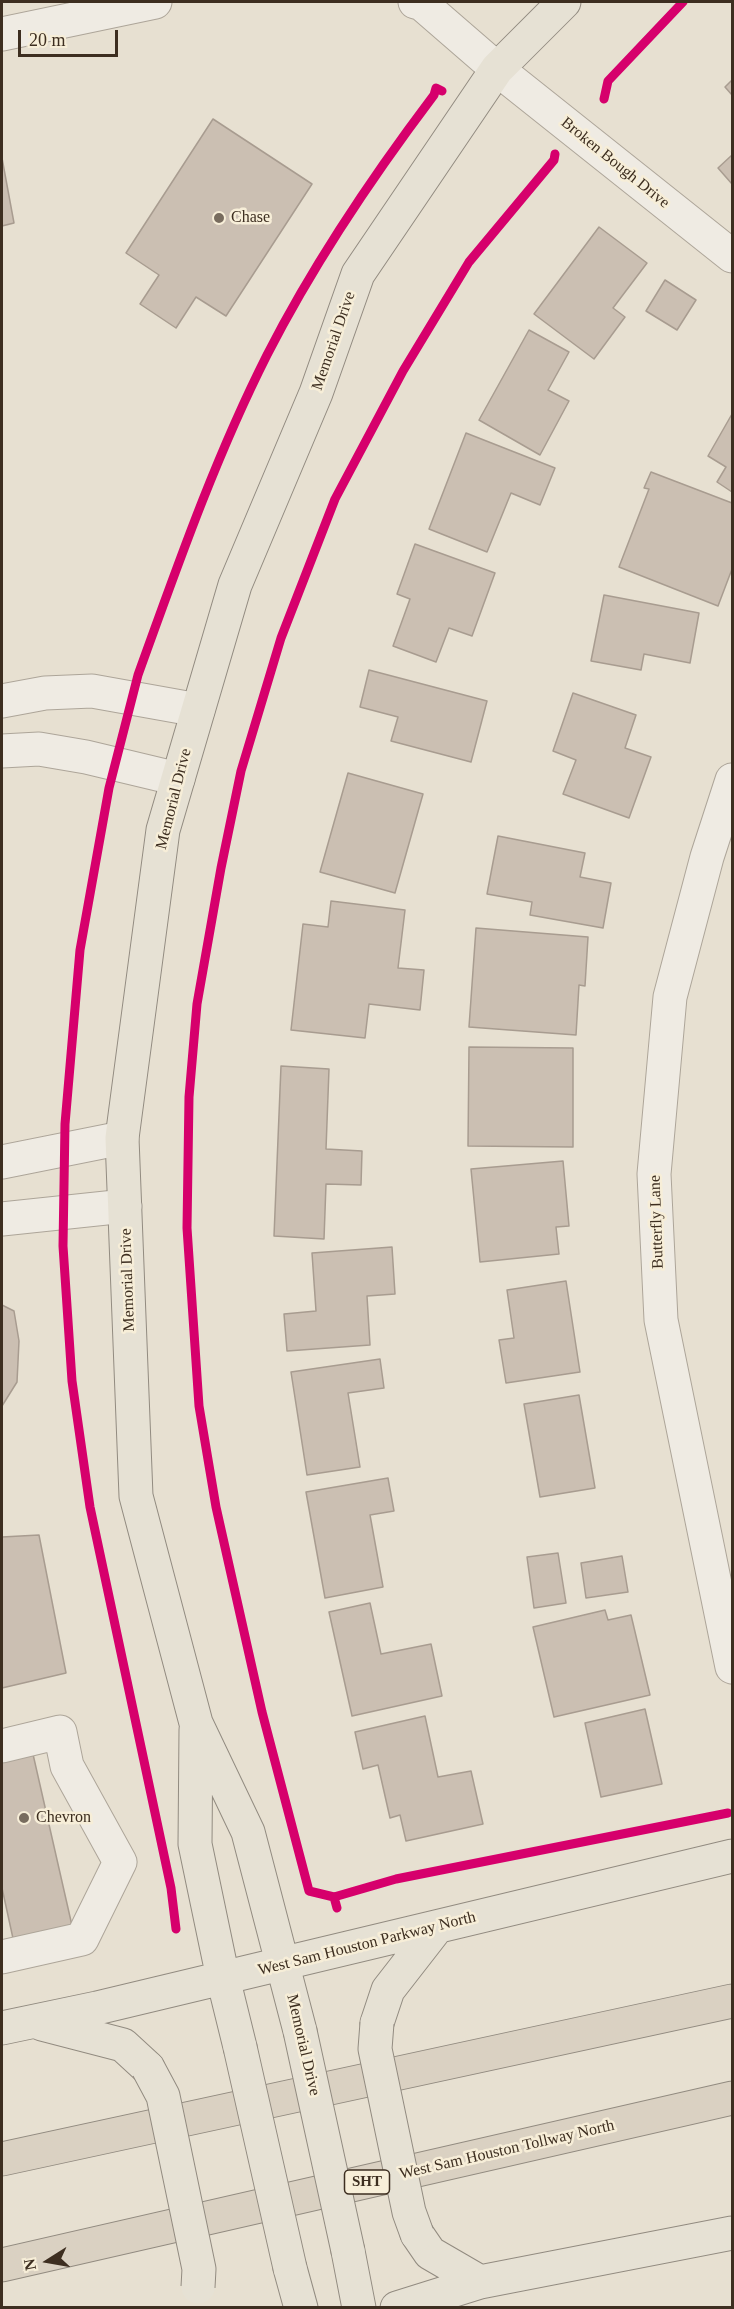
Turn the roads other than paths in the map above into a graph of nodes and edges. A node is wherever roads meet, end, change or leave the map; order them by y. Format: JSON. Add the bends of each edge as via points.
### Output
{"nodes":[{"id":1,"x":155,"y":2,"type":"edge"},
{"id":2,"x":415,"y":2,"type":"edge"},
{"id":3,"x":564,"y":2,"type":"edge"},
{"id":4,"x":2,"y":34,"type":"edge"},
{"id":5,"x":497,"y":69,"type":"junction"},
{"id":6,"x":732,"y":256,"type":"edge"},
{"id":7,"x":2,"y":701,"type":"edge"},
{"id":8,"x":198,"y":710,"type":"junction"},
{"id":9,"x":2,"y":750,"type":"edge"},
{"id":10,"x":178,"y":779,"type":"junction"},
{"id":11,"x":732,"y":780,"type":"edge"},
{"id":12,"x":123,"y":1138,"type":"junction"},
{"id":13,"x":2,"y":1162,"type":"edge"},
{"id":14,"x":125,"y":1206,"type":"junction"},
{"id":15,"x":2,"y":1219,"type":"edge"},
{"id":16,"x":732,"y":1667,"type":"edge"},
{"id":17,"x":196,"y":1723,"type":"junction"},
{"id":18,"x":2,"y":1746,"type":"edge"},
{"id":19,"x":732,"y":1856,"type":"edge"},
{"id":20,"x":437,"y":1927,"type":"junction"},
{"id":21,"x":2,"y":1958,"type":"edge"},
{"id":22,"x":284,"y":1964,"type":"junction"},
{"id":23,"x":223,"y":1978,"type":"junction"},
{"id":24,"x":732,"y":2001,"type":"edge"},
{"id":25,"x":35,"y":2022,"type":"junction"},
{"id":26,"x":2,"y":2028,"type":"edge"},
{"id":27,"x":732,"y":2098,"type":"edge"},
{"id":28,"x":2,"y":2158,"type":"edge"},
{"id":29,"x":732,"y":2233,"type":"edge"},
{"id":30,"x":2,"y":2265,"type":"edge"},
{"id":31,"x":480,"y":2282,"type":"junction"},
{"id":32,"x":196,"y":2297,"type":"edge"},
{"id":33,"x":301,"y":2307,"type":"edge"},
{"id":34,"x":359,"y":2307,"type":"edge"},
{"id":35,"x":397,"y":2307,"type":"edge"}],
"edges":[{"from":1,"to":4,"type":"street"},
{"from":2,"to":5,"type":"street","name":"Broken Bough Drive"},
{"from":3,"to":5,"type":"main road","name":"Memorial Drive"},
{"from":5,"to":6,"type":"street","name":"Broken Bough Drive"},
{"from":5,"to":8,"type":"main road","name":"Memorial Drive","via":[[357,274],[316,393],[235,585]]},
{"from":7,"to":8,"type":"street","via":[[45,693],[92,691]]},
{"from":8,"to":10,"type":"main road","name":"Memorial Drive"},
{"from":9,"to":10,"type":"street","via":[[39,749]]},
{"from":10,"to":12,"type":"main road","name":"Memorial Drive","via":[[163,830]]},
{"from":11,"to":16,"type":"street","name":"Butterfly Lane","via":[[670,997],[654,1174],[661,1320]]},
{"from":12,"to":13,"type":"street"},
{"from":12,"to":14,"type":"main road","name":"Memorial Drive"},
{"from":14,"to":15,"type":"street"},
{"from":14,"to":17,"type":"main road","name":"Memorial Drive","via":[[136,1496]]},
{"from":17,"to":22,"type":"main road","name":"Memorial Drive","via":[[248,1832]]},
{"from":17,"to":23,"type":"main road","name":"Memorial Drive","via":[[195,1844]]},
{"from":18,"to":21,"type":"street","via":[[60,1732],[67,1766],[120,1862],[82,1939]]},
{"from":19,"to":20,"type":"main road","name":"West Sam Houston Parkway North"},
{"from":20,"to":22,"type":"main road","name":"West Sam Houston Parkway North"},
{"from":20,"to":31,"type":"main road","bridge":true,"via":[[388,1990],[376,2023],[375,2049],[417,2234],[430,2253]]},
{"from":22,"to":23,"type":"main road","name":"West Sam Houston Parkway North"},
{"from":22,"to":34,"type":"main road","name":"Memorial Drive","bridge":true},
{"from":23,"to":25,"type":"main road","name":"West Sam Houston Parkway North"},
{"from":23,"to":33,"type":"main road","name":"Memorial Drive","bridge":true},
{"from":24,"to":28,"type":"highway"},
{"from":25,"to":26,"type":"main road","name":"West Sam Houston Parkway North"},
{"from":25,"to":32,"type":"main road","bridge":true,"via":[[123,2045],[148,2068],[163,2096],[199,2269]]},
{"from":27,"to":30,"type":"highway","name":"West Sam Houston Tollway North","number":"SHT"},
{"from":29,"to":31,"type":"main road"},
{"from":31,"to":35,"type":"main road"}]}
